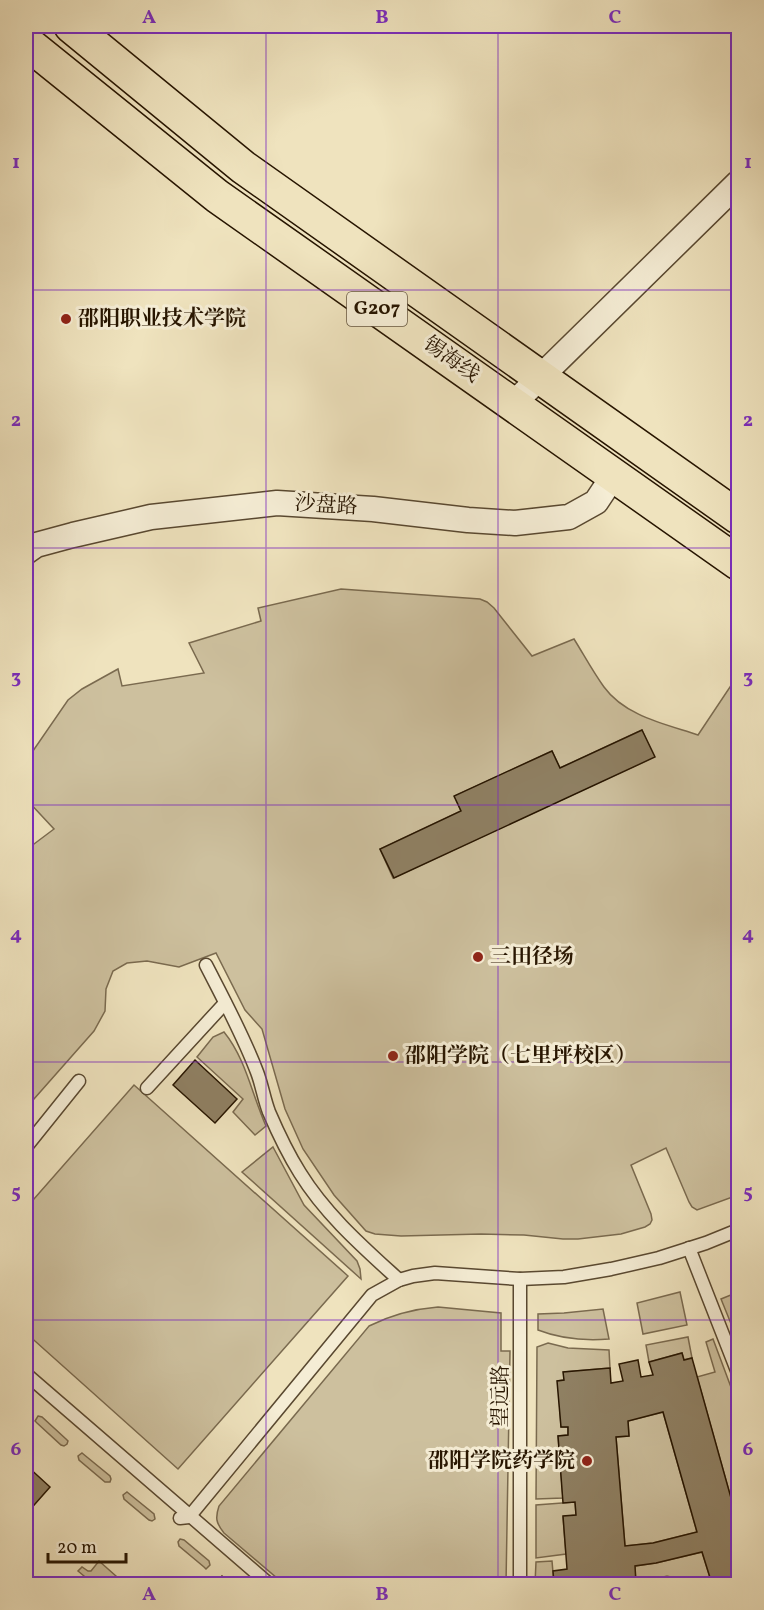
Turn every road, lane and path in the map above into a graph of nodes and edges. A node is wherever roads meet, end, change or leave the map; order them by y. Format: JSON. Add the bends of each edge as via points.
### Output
{"nodes":[{"id":1,"x":71,"y":26,"type":"edge"},
{"id":2,"x":26,"y":42,"type":"edge"},
{"id":3,"x":738,"y":183,"type":"edge"},
{"id":4,"x":540,"y":377,"type":"junction"},
{"id":5,"x":513,"y":404,"type":"junction"},
{"id":6,"x":614,"y":475,"type":"junction"},
{"id":7,"x":738,"y":517,"type":"edge"},
{"id":8,"x":26,"y":552,"type":"edge"},
{"id":9,"x":738,"y":563,"type":"edge"},
{"id":10,"x":206,"y":965,"type":"dead end"},
{"id":11,"x":225,"y":1003,"type":"junction"},
{"id":12,"x":79,"y":1081,"type":"dead end"},
{"id":13,"x":147,"y":1088,"type":"dead end"},
{"id":14,"x":26,"y":1147,"type":"edge"},
{"id":15,"x":738,"y":1230,"type":"edge"},
{"id":16,"x":689,"y":1248,"type":"junction"},
{"id":17,"x":520,"y":1279,"type":"junction"},
{"id":18,"x":399,"y":1280,"type":"junction"},
{"id":19,"x":738,"y":1373,"type":"edge"},
{"id":20,"x":26,"y":1374,"type":"edge"},
{"id":21,"x":185,"y":1518,"type":"junction"},
{"id":22,"x":269,"y":1584,"type":"edge"},
{"id":23,"x":520,"y":1584,"type":"edge"}],
"edges":[{"from":1,"to":4,"type":"highway","name":"锡海线","number":"G207","via":[[243,166]]},
{"from":2,"to":5,"type":"highway","name":"锡海线","number":"G207","via":[[217,196]]},
{"from":3,"to":4,"type":"street"},
{"from":4,"to":5,"type":"street"},
{"from":4,"to":7,"type":"highway","name":"锡海线","number":"G207"},
{"from":5,"to":6,"type":"highway","name":"锡海线","number":"G207"},
{"from":6,"to":8,"type":"street","name":"沙盘路","via":[[596,502],[569,517],[504,522],[277,503],[151,517],[36,545]]},
{"from":6,"to":9,"type":"highway","name":"锡海线","number":"G207"},
{"from":10,"to":11,"type":"lane"},
{"from":11,"to":13,"type":"lane"},
{"from":11,"to":18,"type":"lane","via":[[257,1072],[283,1143],[299,1172],[351,1236]]},
{"from":12,"to":14,"type":"lane"},
{"from":15,"to":16,"type":"lane"},
{"from":16,"to":17,"type":"lane","via":[[611,1269]]},
{"from":16,"to":19,"type":"lane"},
{"from":17,"to":18,"type":"lane","via":[[435,1273]]},
{"from":17,"to":23,"type":"lane","name":"望远路"},
{"from":18,"to":21,"type":"lane","via":[[372,1295]]},
{"from":20,"to":21,"type":"lane"},
{"from":21,"to":22,"type":"lane"}]}
